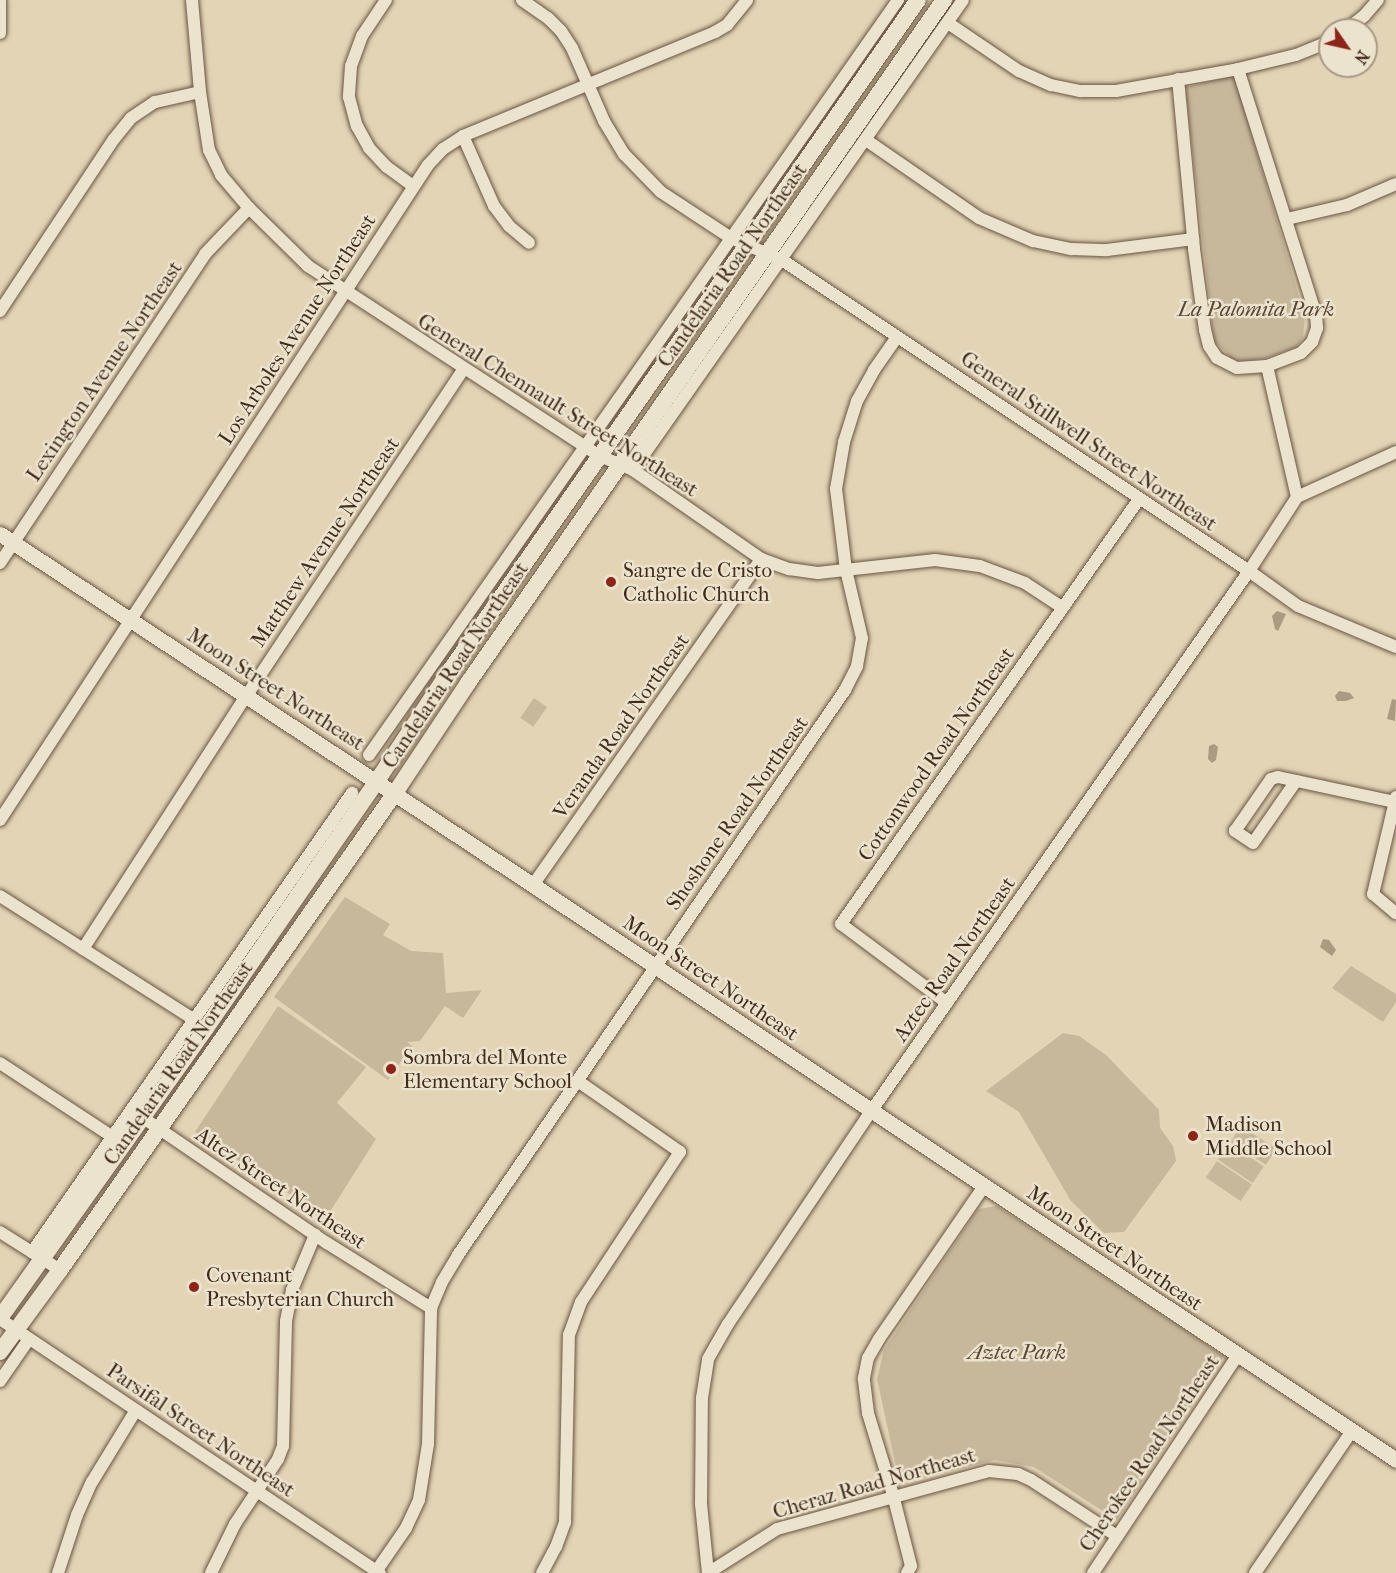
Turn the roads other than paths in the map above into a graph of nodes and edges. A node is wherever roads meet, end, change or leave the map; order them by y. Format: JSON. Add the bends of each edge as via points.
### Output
{"nodes":[{"id":1,"x":0,"y":0,"type":"edge"},
{"id":2,"x":192,"y":0,"type":"edge"},
{"id":3,"x":386,"y":0,"type":"edge"},
{"id":4,"x":522,"y":0,"type":"edge"},
{"id":5,"x":747,"y":0,"type":"edge"},
{"id":6,"x":898,"y":0,"type":"edge"},
{"id":7,"x":918,"y":0,"type":"edge"},
{"id":8,"x":944,"y":0,"type":"edge"},
{"id":9,"x":963,"y":0,"type":"edge"},
{"id":10,"x":1378,"y":0,"type":"edge"},
{"id":11,"x":1359,"y":18,"type":"edge"},
{"id":12,"x":948,"y":23,"type":"junction"},
{"id":13,"x":0,"y":33,"type":"edge"},
{"id":14,"x":1318,"y":45,"type":"edge"},
{"id":15,"x":1239,"y":69,"type":"junction"},
{"id":16,"x":1178,"y":79,"type":"junction"},
{"id":17,"x":589,"y":86,"type":"junction"},
{"id":18,"x":200,"y":92,"type":"junction"},
{"id":19,"x":464,"y":136,"type":"junction"},
{"id":20,"x":866,"y":140,"type":"junction"},
{"id":21,"x":1396,"y":184,"type":"edge"},
{"id":22,"x":413,"y":186,"type":"junction"},
{"id":23,"x":249,"y":208,"type":"junction"},
{"id":24,"x":1287,"y":219,"type":"junction"},
{"id":25,"x":731,"y":238,"type":"junction"},
{"id":26,"x":1193,"y":239,"type":"junction"},
{"id":27,"x":529,"y":243,"type":"dead end"},
{"id":28,"x":748,"y":244,"type":"junction"},
{"id":29,"x":774,"y":257,"type":"junction"},
{"id":30,"x":344,"y":291,"type":"junction"},
{"id":31,"x":0,"y":311,"type":"edge"},
{"id":32,"x":897,"y":337,"type":"junction"},
{"id":33,"x":1267,"y":366,"type":"junction"},
{"id":34,"x":464,"y":369,"type":"junction"},
{"id":35,"x":584,"y":447,"type":"junction"},
{"id":36,"x":1396,"y":452,"type":"edge"},
{"id":37,"x":600,"y":456,"type":"junction"},
{"id":38,"x":627,"y":467,"type":"junction"},
{"id":39,"x":1296,"y":497,"type":"junction"},
{"id":40,"x":1139,"y":499,"type":"junction"},
{"id":41,"x":0,"y":534,"type":"edge"},
{"id":42,"x":14,"y":543,"type":"junction"},
{"id":43,"x":761,"y":559,"type":"junction"},
{"id":44,"x":0,"y":563,"type":"edge"},
{"id":45,"x":846,"y":570,"type":"junction"},
{"id":46,"x":1249,"y":571,"type":"junction"},
{"id":47,"x":1063,"y":608,"type":"junction"},
{"id":48,"x":132,"y":620,"type":"junction"},
{"id":49,"x":1396,"y":647,"type":"edge"},
{"id":50,"x":247,"y":695,"type":"junction"},
{"id":51,"x":369,"y":755,"type":"dead end"},
{"id":52,"x":377,"y":781,"type":"junction"},
{"id":53,"x":1296,"y":781,"type":"junction"},
{"id":54,"x":352,"y":793,"type":"dead end"},
{"id":55,"x":394,"y":793,"type":"junction"},
{"id":56,"x":1395,"y":800,"type":"edge"},
{"id":57,"x":1393,"y":819,"type":"edge"},
{"id":58,"x":0,"y":820,"type":"edge"},
{"id":59,"x":533,"y":885,"type":"junction"},
{"id":60,"x":0,"y":896,"type":"edge"},
{"id":61,"x":1396,"y":913,"type":"edge"},
{"id":62,"x":83,"y":949,"type":"junction"},
{"id":63,"x":655,"y":966,"type":"junction"},
{"id":64,"x":947,"y":1003,"type":"junction"},
{"id":65,"x":193,"y":1019,"type":"junction"},
{"id":66,"x":0,"y":1063,"type":"edge"},
{"id":67,"x":578,"y":1081,"type":"junction"},
{"id":68,"x":872,"y":1110,"type":"junction"},
{"id":69,"x":142,"y":1117,"type":"junction"},
{"id":70,"x":159,"y":1129,"type":"junction"},
{"id":71,"x":111,"y":1136,"type":"junction"},
{"id":72,"x":984,"y":1186,"type":"junction"},
{"id":73,"x":0,"y":1232,"type":"edge"},
{"id":74,"x":315,"y":1235,"type":"junction"},
{"id":75,"x":37,"y":1256,"type":"junction"},
{"id":76,"x":60,"y":1270,"type":"junction"},
{"id":77,"x":430,"y":1308,"type":"junction"},
{"id":78,"x":0,"y":1319,"type":"edge"},
{"id":79,"x":22,"y":1335,"type":"junction"},
{"id":80,"x":0,"y":1352,"type":"edge"},
{"id":81,"x":1238,"y":1355,"type":"junction"},
{"id":82,"x":0,"y":1381,"type":"edge"},
{"id":83,"x":136,"y":1410,"type":"junction"},
{"id":84,"x":1352,"y":1431,"type":"junction"},
{"id":85,"x":1396,"y":1460,"type":"edge"},
{"id":86,"x":257,"y":1491,"type":"junction"},
{"id":87,"x":893,"y":1495,"type":"junction"},
{"id":88,"x":1117,"y":1536,"type":"junction"},
{"id":89,"x":377,"y":1572,"type":"edge"},
{"id":90,"x":58,"y":1573,"type":"edge"},
{"id":91,"x":211,"y":1573,"type":"edge"},
{"id":92,"x":542,"y":1573,"type":"edge"},
{"id":93,"x":708,"y":1573,"type":"edge"},
{"id":94,"x":907,"y":1573,"type":"edge"},
{"id":95,"x":1093,"y":1573,"type":"edge"},
{"id":96,"x":1256,"y":1573,"type":"edge"}],
"edges":[{"from":1,"to":13,"type":"street"},
{"from":2,"to":18,"type":"street","name":"General Chennault Street Northeast"},
{"from":3,"to":22,"type":"street","via":[[362,36],[351,66],[349,98],[369,148]]},
{"from":4,"to":17,"type":"street","name":"General Stillwell Street Northeast","via":[[561,31]]},
{"from":5,"to":17,"type":"street","name":"Los Arboles Avenue Northeast","via":[[727,26],[716,32]]},
{"from":6,"to":25,"type":"street"},
{"from":7,"to":28,"type":"main road","name":"Candelaria Road Northeast"},
{"from":8,"to":29,"type":"main road","name":"Candelaria Road Northeast"},
{"from":9,"to":12,"type":"street"},
{"from":10,"to":11,"type":"street"},
{"from":12,"to":16,"type":"street","via":[[1019,71],[1051,85],[1080,91],[1116,91]]},
{"from":12,"to":20,"type":"street"},
{"from":14,"to":15,"type":"street"},
{"from":15,"to":16,"type":"street"},
{"from":15,"to":24,"type":"street"},
{"from":16,"to":26,"type":"street"},
{"from":17,"to":19,"type":"street","name":"Los Arboles Avenue Northeast"},
{"from":17,"to":25,"type":"street","name":"General Stillwell Street Northeast","via":[[624,154],[643,175],[661,192]]},
{"from":18,"to":23,"type":"street","name":"General Chennault Street Northeast","via":[[209,150],[221,175]]},
{"from":18,"to":31,"type":"street","via":[[155,102],[132,118],[114,139]]},
{"from":19,"to":22,"type":"street","name":"Los Arboles Avenue Northeast","via":[[443,149]]},
{"from":19,"to":27,"type":"street","via":[[494,206]]},
{"from":20,"to":26,"type":"street","via":[[979,218],[1033,241],[1072,249],[1107,250]]},
{"from":20,"to":29,"type":"street"},
{"from":21,"to":24,"type":"street","via":[[1347,205]]},
{"from":22,"to":30,"type":"street","name":"Los Arboles Avenue Northeast"},
{"from":23,"to":30,"type":"street","name":"General Chennault Street Northeast","via":[[308,266]]},
{"from":23,"to":42,"type":"street","name":"Lexington Avenue Northeast","via":[[205,254]]},
{"from":24,"to":33,"type":"street","via":[[1317,328],[1312,342],[1301,353]]},
{"from":25,"to":28,"type":"street","name":"General Stillwell Street Northeast"},
{"from":25,"to":35,"type":"street"},
{"from":26,"to":33,"type":"street","via":[[1209,346],[1217,358],[1236,368]]},
{"from":28,"to":29,"type":"street","name":"General Stillwell Street Northeast"},
{"from":28,"to":37,"type":"main road","name":"Candelaria Road Northeast"},
{"from":29,"to":32,"type":"street","name":"General Stillwell Street Northeast"},
{"from":29,"to":38,"type":"main road","name":"Candelaria Road Northeast"},
{"from":30,"to":34,"type":"street","name":"General Chennault Street Northeast"},
{"from":30,"to":48,"type":"street","name":"Los Arboles Avenue Northeast"},
{"from":32,"to":40,"type":"street","name":"General Stillwell Street Northeast"},
{"from":32,"to":45,"type":"street","name":"Shoshone Road Northeast","via":[[863,391],[844,441],[836,489]]},
{"from":33,"to":39,"type":"street"},
{"from":34,"to":35,"type":"street","name":"General Chennault Street Northeast"},
{"from":34,"to":50,"type":"street","name":"Matthew Avenue Northeast"},
{"from":35,"to":37,"type":"street","name":"General Chennault Street Northeast"},
{"from":35,"to":51,"type":"street"},
{"from":36,"to":39,"type":"street"},
{"from":37,"to":38,"type":"street","name":"General Chennault Street Northeast"},
{"from":37,"to":52,"type":"main road","name":"Candelaria Road Northeast"},
{"from":38,"to":43,"type":"street","name":"General Chennault Street Northeast"},
{"from":38,"to":55,"type":"main road","name":"Candelaria Road Northeast"},
{"from":39,"to":46,"type":"street","name":"Aztec Road Northeast"},
{"from":40,"to":46,"type":"street","name":"General Stillwell Street Northeast"},
{"from":40,"to":47,"type":"street","name":"Cottonwood Road Northeast"},
{"from":41,"to":42,"type":"street","name":"Moon Street Northeast"},
{"from":42,"to":44,"type":"street","name":"Lexington Avenue Northeast"},
{"from":42,"to":48,"type":"street","name":"Moon Street Northeast"},
{"from":43,"to":45,"type":"street","name":"General Chennault Street Northeast","via":[[789,569],[818,573]]},
{"from":43,"to":59,"type":"street","name":"Veranda Road Northeast"},
{"from":45,"to":47,"type":"street","name":"General Chennault Street Northeast","via":[[935,560],[980,566],[1025,584]]},
{"from":45,"to":63,"type":"street","name":"Shoshone Road Northeast","via":[[862,639],[857,666]]},
{"from":46,"to":49,"type":"street","name":"General Stillwell Street Northeast","via":[[1298,606]]},
{"from":46,"to":64,"type":"street","name":"Aztec Road Northeast"},
{"from":47,"to":64,"type":"street","name":"Cottonwood Road Northeast","via":[[841,924]]},
{"from":48,"to":50,"type":"street","name":"Moon Street Northeast"},
{"from":48,"to":58,"type":"street","name":"Los Arboles Avenue Northeast"},
{"from":50,"to":52,"type":"street","name":"Moon Street Northeast"},
{"from":50,"to":62,"type":"street","name":"Matthew Avenue Northeast"},
{"from":52,"to":55,"type":"street","name":"Moon Street Northeast"},
{"from":52,"to":69,"type":"main road","name":"Candelaria Road Northeast"},
{"from":53,"to":53,"type":"street","via":[[1271,779],[1235,831],[1252,843]]},
{"from":53,"to":56,"type":"street"},
{"from":54,"to":65,"type":"street"},
{"from":55,"to":59,"type":"street","name":"Moon Street Northeast"},
{"from":55,"to":70,"type":"main road","name":"Candelaria Road Northeast"},
{"from":56,"to":57,"type":"street"},
{"from":57,"to":61,"type":"street","via":[[1374,894]]},
{"from":59,"to":63,"type":"street","name":"Moon Street Northeast"},
{"from":60,"to":62,"type":"street"},
{"from":62,"to":65,"type":"street"},
{"from":63,"to":67,"type":"street","name":"Shoshone Road Northeast"},
{"from":63,"to":68,"type":"street","name":"Moon Street Northeast"},
{"from":64,"to":68,"type":"street","name":"Aztec Road Northeast"},
{"from":65,"to":71,"type":"street"},
{"from":66,"to":71,"type":"street"},
{"from":67,"to":77,"type":"street","name":"Shoshone Road Northeast","via":[[458,1255]]},
{"from":67,"to":92,"type":"street","via":[[680,1152],[581,1302],[569,1335],[564,1522]]},
{"from":68,"to":72,"type":"street","name":"Moon Street Northeast"},
{"from":68,"to":93,"type":"street","name":"Aztec Road Northeast","via":[[708,1359],[702,1398],[701,1504]]},
{"from":69,"to":70,"type":"street","name":"Altez Street Northeast"},
{"from":69,"to":75,"type":"main road","name":"Candelaria Road Northeast"},
{"from":70,"to":74,"type":"street","name":"Altez Street Northeast"},
{"from":70,"to":76,"type":"main road","name":"Candelaria Road Northeast"},
{"from":71,"to":75,"type":"street"},
{"from":72,"to":81,"type":"street","name":"Moon Street Northeast"},
{"from":72,"to":87,"type":"street","via":[[868,1358],[864,1394]]},
{"from":73,"to":75,"type":"street"},
{"from":74,"to":77,"type":"street","name":"Altez Street Northeast"},
{"from":74,"to":86,"type":"street","via":[[292,1290],[286,1321],[283,1446]]},
{"from":75,"to":76,"type":"street"},
{"from":75,"to":78,"type":"main road","name":"Candelaria Road Northeast"},
{"from":76,"to":79,"type":"main road","name":"Candelaria Road Northeast"},
{"from":77,"to":89,"type":"street","name":"Shoshone Road Northeast","via":[[426,1469],[419,1500],[406,1528]]},
{"from":78,"to":79,"type":"street","name":"Parsifal Street Northeast"},
{"from":79,"to":80,"type":"main road","name":"Candelaria Road Northeast"},
{"from":79,"to":82,"type":"street"},
{"from":79,"to":83,"type":"street","name":"Parsifal Street Northeast"},
{"from":81,"to":84,"type":"street","name":"Moon Street Northeast"},
{"from":81,"to":88,"type":"street","name":"Cherokee Road Northeast"},
{"from":83,"to":86,"type":"street","name":"Parsifal Street Northeast"},
{"from":83,"to":90,"type":"street","via":[[92,1482]]},
{"from":84,"to":85,"type":"street","name":"Moon Street Northeast"},
{"from":84,"to":96,"type":"street"},
{"from":86,"to":89,"type":"street","name":"Parsifal Street Northeast"},
{"from":86,"to":91,"type":"street","via":[[235,1524]]},
{"from":87,"to":88,"type":"street","name":"Cheraz Road Northeast","via":[[975,1474],[1003,1472],[1031,1480]]},
{"from":87,"to":93,"type":"street","name":"Cheraz Road Northeast","via":[[777,1528]]},
{"from":87,"to":94,"type":"street","via":[[910,1566]]},
{"from":88,"to":95,"type":"street","name":"Cherokee Road Northeast"}]}
